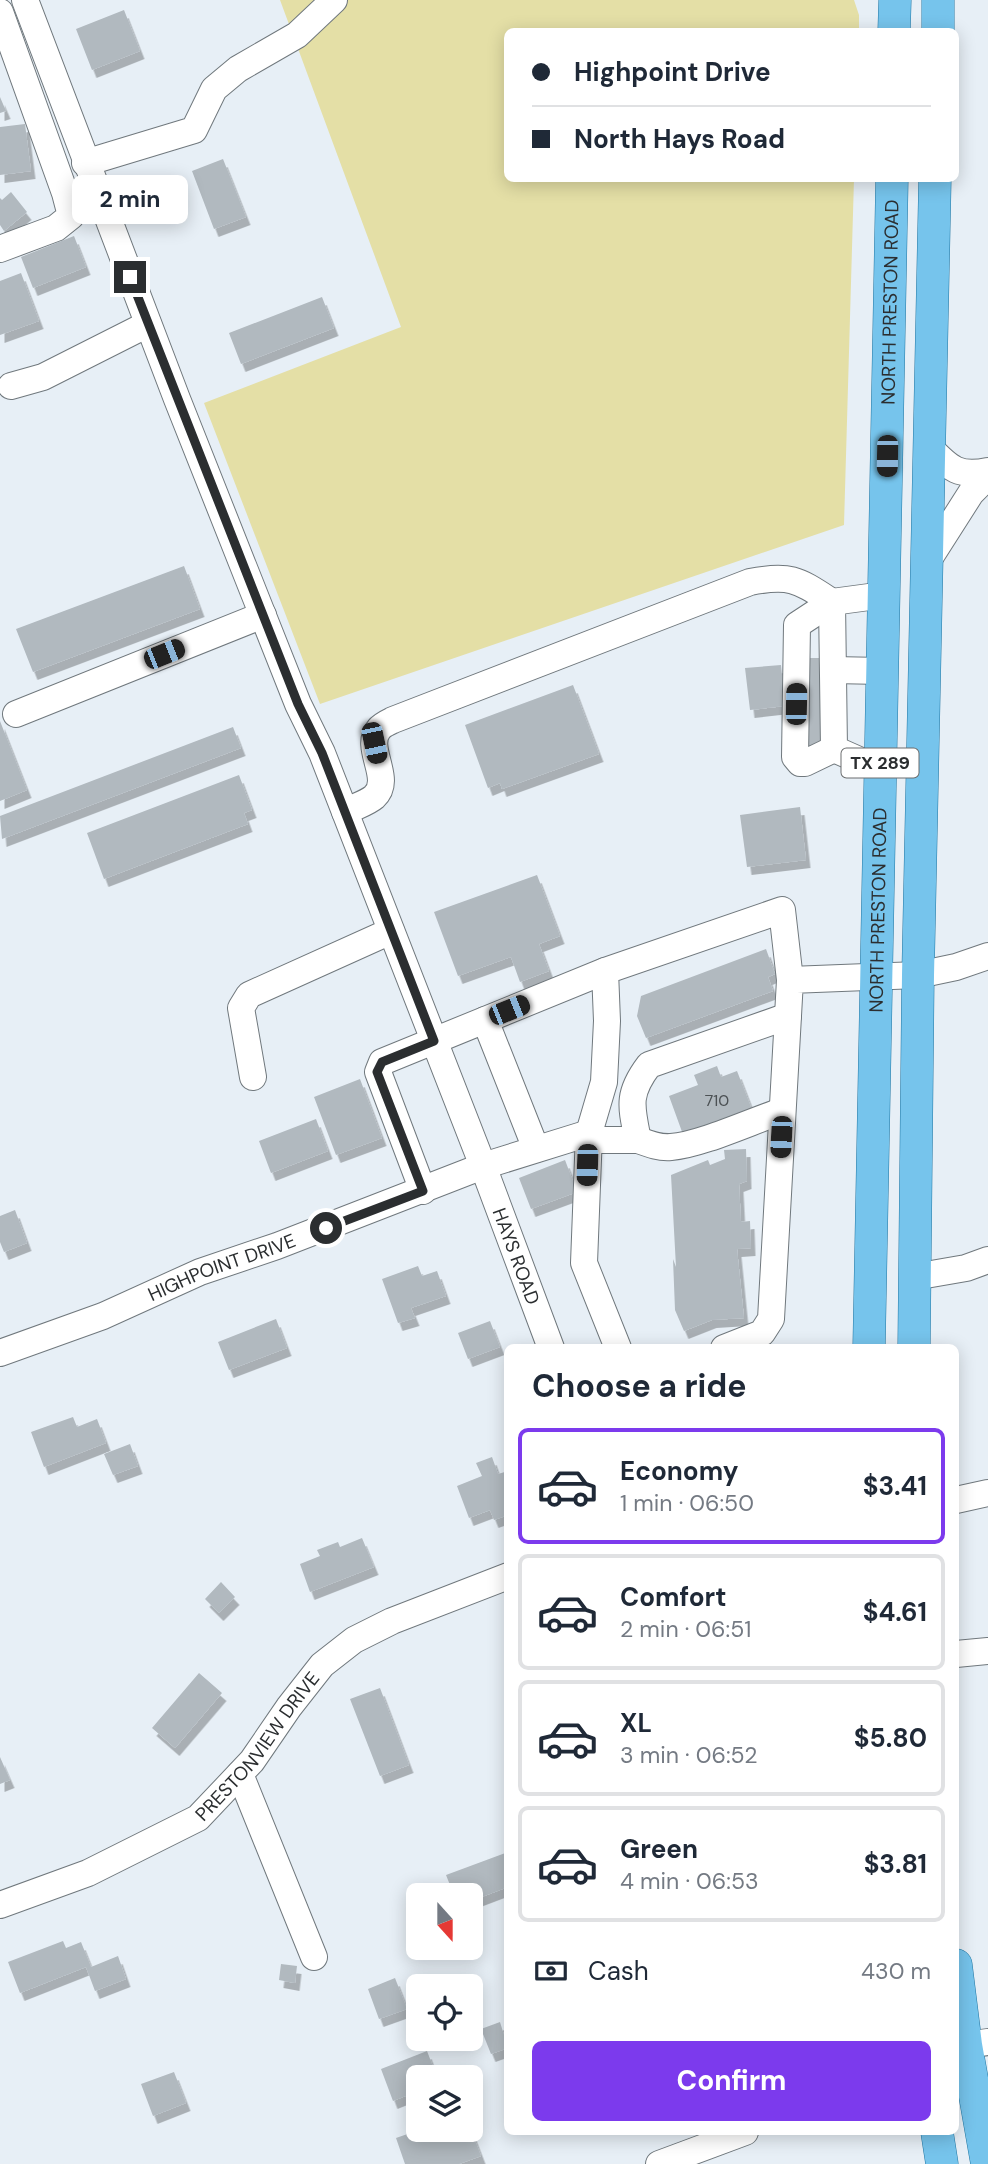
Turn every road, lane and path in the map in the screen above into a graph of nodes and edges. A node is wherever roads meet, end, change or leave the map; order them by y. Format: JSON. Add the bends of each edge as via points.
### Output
{"nodes":[{"id":1,"x":25,"y":0,"type":"edge"},
{"id":2,"x":334,"y":0,"type":"edge"},
{"id":3,"x":895,"y":0,"type":"edge"},
{"id":4,"x":939,"y":0,"type":"edge"},
{"id":5,"x":0,"y":12,"type":"edge"},
{"id":6,"x":894,"y":28,"type":"edge"},
{"id":7,"x":938,"y":28,"type":"edge"},
{"id":8,"x":85,"y":163,"type":"junction"},
{"id":9,"x":892,"y":182,"type":"edge"},
{"id":10,"x":935,"y":182,"type":"edge"},
{"id":11,"x":0,"y":249,"type":"edge"},
{"id":12,"x":148,"y":324,"type":"junction"},
{"id":13,"x":11,"y":386,"type":"dead end"},
{"id":14,"x":930,"y":448,"type":"junction"},
{"id":15,"x":988,"y":473,"type":"edge"},
{"id":16,"x":927,"y":562,"type":"junction"},
{"id":17,"x":884,"y":595,"type":"junction"},
{"id":18,"x":832,"y":602,"type":"junction"},
{"id":19,"x":263,"y":615,"type":"junction"},
{"id":20,"x":833,"y":670,"type":"junction"},
{"id":21,"x":882,"y":671,"type":"junction"},
{"id":22,"x":16,"y":714,"type":"dead end"},
{"id":23,"x":834,"y":749,"type":"junction"},
{"id":24,"x":879,"y":769,"type":"junction"},
{"id":25,"x":345,"y":812,"type":"junction"},
{"id":26,"x":391,"y":931,"type":"junction"},
{"id":27,"x":988,"y":956,"type":"edge"},
{"id":28,"x":605,"y":971,"type":"junction"},
{"id":29,"x":918,"y":975,"type":"junction"},
{"id":30,"x":875,"y":977,"type":"junction"},
{"id":31,"x":790,"y":980,"type":"junction"},
{"id":32,"x":788,"y":1016,"type":"junction"},
{"id":33,"x":485,"y":1020,"type":"junction"},
{"id":34,"x":434,"y":1041,"type":"junction"},
{"id":35,"x":253,"y":1077,"type":"dead end"},
{"id":36,"x":782,"y":1111,"type":"junction"},
{"id":37,"x":589,"y":1137,"type":"junction"},
{"id":38,"x":638,"y":1140,"type":"junction"},
{"id":39,"x":536,"y":1149,"type":"junction"},
{"id":40,"x":483,"y":1166,"type":"junction"},
{"id":41,"x":423,"y":1191,"type":"junction"},
{"id":42,"x":988,"y":1260,"type":"edge"},
{"id":43,"x":914,"y":1277,"type":"junction"},
{"id":44,"x":550,"y":1344,"type":"edge"},
{"id":45,"x":616,"y":1344,"type":"edge"},
{"id":46,"x":735,"y":1344,"type":"edge"},
{"id":47,"x":869,"y":1344,"type":"edge"},
{"id":48,"x":914,"y":1344,"type":"edge"},
{"id":49,"x":0,"y":1353,"type":"edge"},
{"id":50,"x":988,"y":1493,"type":"edge"},
{"id":51,"x":959,"y":1499,"type":"edge"},
{"id":52,"x":504,"y":1578,"type":"edge"},
{"id":53,"x":988,"y":1651,"type":"edge"},
{"id":54,"x":959,"y":1654,"type":"edge"},
{"id":55,"x":240,"y":1774,"type":"junction"},
{"id":56,"x":0,"y":1905,"type":"edge"},
{"id":57,"x":314,"y":1957,"type":"dead end"},
{"id":58,"x":959,"y":1982,"type":"edge"},
{"id":59,"x":970,"y":2045,"type":"edge"},
{"id":60,"x":737,"y":2135,"type":"edge"},
{"id":61,"x":938,"y":2135,"type":"edge"},
{"id":62,"x":659,"y":2164,"type":"edge"},
{"id":63,"x":943,"y":2164,"type":"edge"},
{"id":64,"x":987,"y":2164,"type":"edge"}],
"edges":[{"from":1,"to":8,"type":"street","name":"HAYS ROAD"},
{"from":2,"to":8,"type":"street","via":[[297,35],[220,83],[194,130]]},
{"from":3,"to":6,"type":"main road"},
{"from":4,"to":7,"type":"main road"},
{"from":5,"to":11,"type":"street","via":[[71,216],[56,228]]},
{"from":8,"to":12,"type":"street","name":"HAYS ROAD"},
{"from":9,"to":17,"type":"main road","name":"NORTH PRESTON ROAD","number":"TX 289"},
{"from":10,"to":14,"type":"main road","number":"TX 289"},
{"from":12,"to":13,"type":"street","via":[[43,377]]},
{"from":12,"to":19,"type":"street","name":"HAYS ROAD"},
{"from":14,"to":15,"type":"street","via":[[956,471]]},
{"from":14,"to":16,"type":"main road","number":"TX 289"},
{"from":15,"to":16,"type":"street"},
{"from":16,"to":29,"type":"main road","number":"TX 289"},
{"from":17,"to":18,"type":"street"},
{"from":17,"to":21,"type":"main road","name":"NORTH PRESTON ROAD","number":"TX 289"},
{"from":18,"to":20,"type":"street"},
{"from":18,"to":23,"type":"street","via":[[797,625],[795,757],[805,763]]},
{"from":18,"to":25,"type":"street","via":[[804,584],[778,576],[750,582],[393,720],[378,730],[374,743],[380,789],[373,798]]},
{"from":19,"to":22,"type":"street"},
{"from":19,"to":25,"type":"street","name":"HAYS ROAD"},
{"from":20,"to":21,"type":"street"},
{"from":20,"to":23,"type":"street"},
{"from":21,"to":24,"type":"main road","name":"NORTH PRESTON ROAD","number":"TX 289"},
{"from":23,"to":24,"type":"street"},
{"from":24,"to":30,"type":"main road","name":"NORTH PRESTON ROAD","number":"TX 289"},
{"from":25,"to":26,"type":"street","name":"HAYS ROAD"},
{"from":26,"to":34,"type":"street","name":"HAYS ROAD"},
{"from":26,"to":35,"type":"street","via":[[249,995],[241,1008]]},
{"from":27,"to":29,"type":"street"},
{"from":28,"to":31,"type":"street","via":[[782,910]]},
{"from":28,"to":33,"type":"street"},
{"from":28,"to":37,"type":"street","via":[[604,1082]]},
{"from":29,"to":30,"type":"street"},
{"from":29,"to":43,"type":"main road","number":"TX 289"},
{"from":30,"to":31,"type":"street"},
{"from":30,"to":47,"type":"main road","name":"NORTH PRESTON ROAD","number":"TX 289"},
{"from":31,"to":32,"type":"street"},
{"from":32,"to":36,"type":"street"},
{"from":32,"to":38,"type":"street","via":[[649,1065],[632,1095]]},
{"from":33,"to":34,"type":"street"},
{"from":33,"to":39,"type":"street"},
{"from":34,"to":40,"type":"street","name":"HAYS ROAD"},
{"from":34,"to":41,"type":"street","via":[[382,1062],[377,1072]]},
{"from":36,"to":38,"type":"street","name":"HIGHPOINT DRIVE","via":[[691,1143],[670,1147]]},
{"from":36,"to":46,"type":"street","via":[[771,1319],[762,1334]]},
{"from":37,"to":38,"type":"street","name":"HIGHPOINT DRIVE"},
{"from":37,"to":39,"type":"street","name":"HIGHPOINT DRIVE"},
{"from":37,"to":45,"type":"street","via":[[584,1263]]},
{"from":39,"to":40,"type":"street","name":"HIGHPOINT DRIVE"},
{"from":40,"to":41,"type":"street","name":"HIGHPOINT DRIVE"},
{"from":40,"to":44,"type":"street","name":"HAYS ROAD"},
{"from":41,"to":49,"type":"street","name":"HIGHPOINT DRIVE","via":[[200,1272],[103,1316]]},
{"from":42,"to":43,"type":"street"},
{"from":43,"to":48,"type":"main road","number":"TX 289"},
{"from":50,"to":51,"type":"street"},
{"from":52,"to":55,"type":"street","name":"PRESTONVIEW DRIVE","via":[[354,1640],[322,1665]]},
{"from":53,"to":54,"type":"street"},
{"from":55,"to":56,"type":"street","name":"PRESTONVIEW DRIVE","via":[[198,1818],[88,1873]]},
{"from":55,"to":57,"type":"street"},
{"from":58,"to":59,"type":"main road"},
{"from":59,"to":64,"type":"main road"},
{"from":60,"to":62,"type":"street"},
{"from":61,"to":63,"type":"main road"}]}
